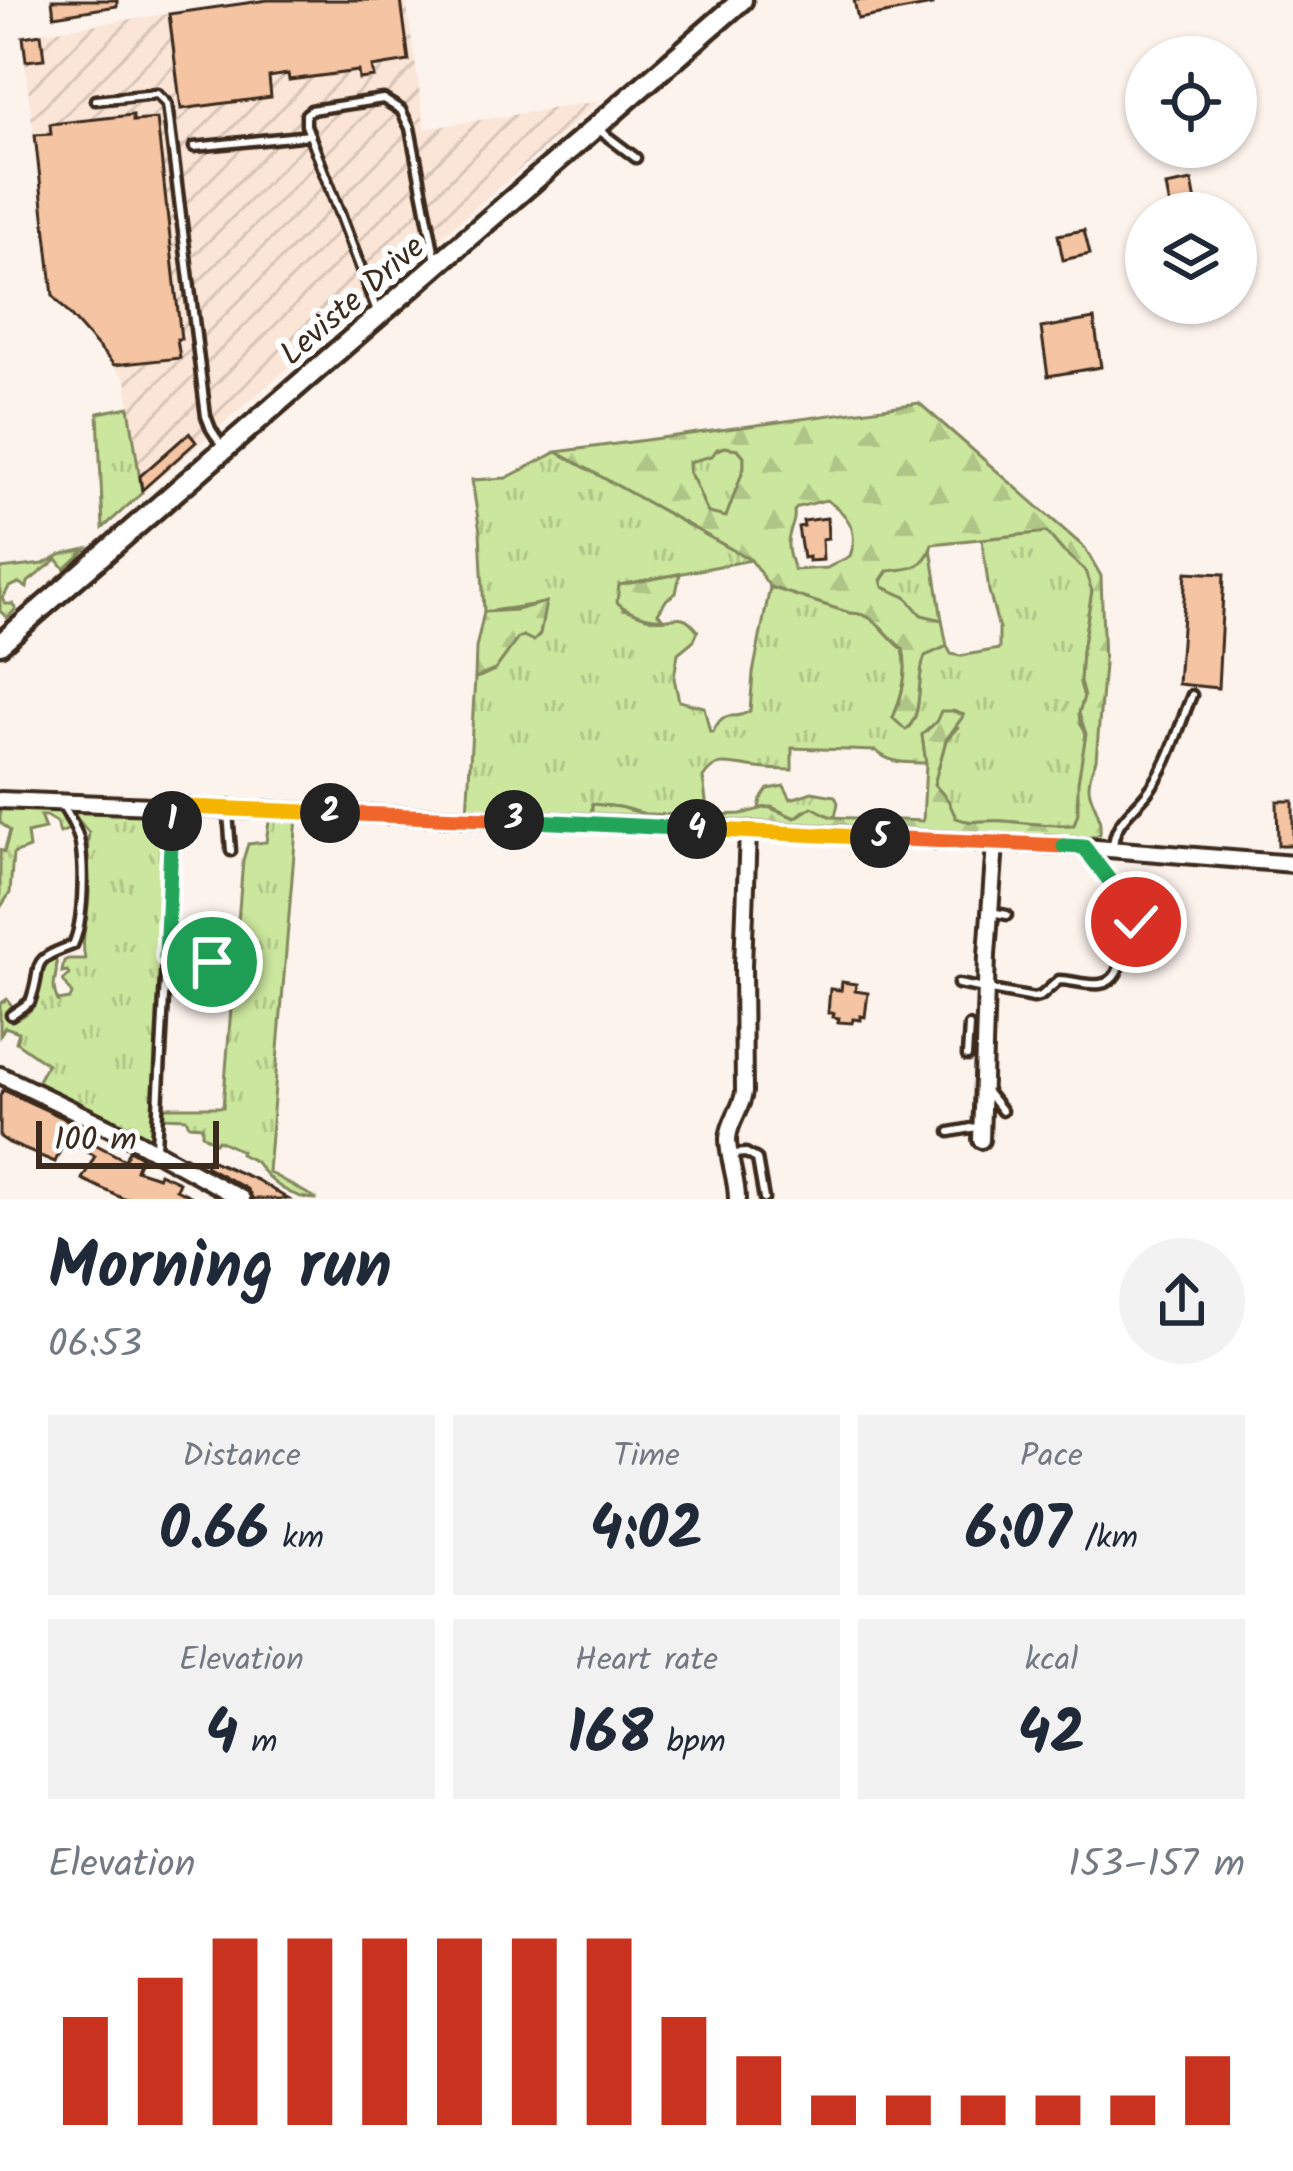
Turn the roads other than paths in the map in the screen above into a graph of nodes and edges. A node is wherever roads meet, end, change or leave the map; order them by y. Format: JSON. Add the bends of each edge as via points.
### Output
{"nodes":[{"id":1,"x":742,"y":0,"type":"edge"},
{"id":2,"x":94,"y":100,"type":"dead end"},
{"id":3,"x":597,"y":127,"type":"junction"},
{"id":4,"x":310,"y":135,"type":"junction"},
{"id":5,"x":194,"y":147,"type":"dead end"},
{"id":6,"x":635,"y":158,"type":"dead end"},
{"id":7,"x":437,"y":265,"type":"junction"},
{"id":8,"x":379,"y":316,"type":"junction"},
{"id":9,"x":224,"y":450,"type":"junction"},
{"id":10,"x":0,"y":644,"type":"edge"},
{"id":11,"x":1192,"y":695,"type":"dead end"},
{"id":12,"x":0,"y":800,"type":"edge"},
{"id":13,"x":59,"y":800,"type":"junction"},
{"id":14,"x":165,"y":806,"type":"junction"},
{"id":15,"x":228,"y":808,"type":"junction"},
{"id":16,"x":748,"y":832,"type":"junction"},
{"id":17,"x":995,"y":844,"type":"junction"},
{"id":18,"x":1084,"y":847,"type":"junction"},
{"id":19,"x":1114,"y":850,"type":"junction"},
{"id":20,"x":231,"y":851,"type":"dead end"},
{"id":21,"x":1293,"y":864,"type":"edge"},
{"id":22,"x":214,"y":951,"type":"dead end"},
{"id":23,"x":166,"y":957,"type":"junction"},
{"id":24,"x":958,"y":984,"type":"dead end"},
{"id":25,"x":987,"y":990,"type":"junction"},
{"id":26,"x":11,"y":1015,"type":"dead end"},
{"id":27,"x":969,"y":1026,"type":"dead end"},
{"id":28,"x":985,"y":1039,"type":"junction"},
{"id":29,"x":968,"y":1042,"type":"junction"},
{"id":30,"x":968,"y":1056,"type":"dead end"},
{"id":31,"x":0,"y":1075,"type":"edge"},
{"id":32,"x":983,"y":1088,"type":"junction"},
{"id":33,"x":1002,"y":1111,"type":"dead end"},
{"id":34,"x":950,"y":1132,"type":"dead end"},
{"id":35,"x":981,"y":1133,"type":"joint"},
{"id":36,"x":154,"y":1151,"type":"junction"},
{"id":37,"x":730,"y":1154,"type":"junction"},
{"id":38,"x":242,"y":1199,"type":"edge"},
{"id":39,"x":737,"y":1199,"type":"edge"},
{"id":40,"x":764,"y":1199,"type":"edge"}],
"edges":[{"from":1,"to":3,"type":"main road","name":"Leviste Drive"},
{"from":2,"to":9,"type":"lane","via":[[157,94],[166,104],[206,416]]},
{"from":3,"to":6,"type":"lane"},
{"from":3,"to":7,"type":"main road","name":"Leviste Drive"},
{"from":4,"to":5,"type":"lane"},
{"from":4,"to":7,"type":"lane","via":[[310,110],[383,99],[401,110]]},
{"from":4,"to":8,"type":"lane"},
{"from":7,"to":8,"type":"main road","name":"Leviste Drive"},
{"from":8,"to":9,"type":"main road","name":"Leviste Drive"},
{"from":9,"to":10,"type":"main road","name":"Leviste Drive"},
{"from":11,"to":19,"type":"lane","via":[[1170,754],[1121,820]]},
{"from":12,"to":13,"type":"street"},
{"from":13,"to":14,"type":"street"},
{"from":13,"to":26,"type":"lane","via":[[79,839],[80,926],[73,946],[42,960],[30,1002]]},
{"from":14,"to":15,"type":"street"},
{"from":14,"to":23,"type":"lane","via":[[173,825]]},
{"from":15,"to":16,"type":"street"},
{"from":15,"to":20,"type":"lane"},
{"from":16,"to":17,"type":"street"},
{"from":16,"to":37,"type":"street","via":[[744,1092]]},
{"from":17,"to":18,"type":"street"},
{"from":17,"to":25,"type":"street","via":[[999,914],[984,934]]},
{"from":18,"to":19,"type":"street"},
{"from":18,"to":25,"type":"lane","via":[[1136,916],[1115,976],[1100,984],[1059,980],[1034,998]]},
{"from":19,"to":21,"type":"street"},
{"from":22,"to":23,"type":"lane","via":[[210,964]]},
{"from":23,"to":36,"type":"lane"},
{"from":24,"to":25,"type":"lane"},
{"from":25,"to":28,"type":"street"},
{"from":27,"to":29,"type":"lane"},
{"from":28,"to":29,"type":"lane"},
{"from":28,"to":32,"type":"street"},
{"from":29,"to":30,"type":"lane"},
{"from":31,"to":36,"type":"street"},
{"from":32,"to":33,"type":"lane"},
{"from":32,"to":35,"type":"street"},
{"from":34,"to":35,"type":"lane"},
{"from":36,"to":38,"type":"street"},
{"from":37,"to":39,"type":"street"},
{"from":37,"to":40,"type":"lane","via":[[757,1160]]}]}
